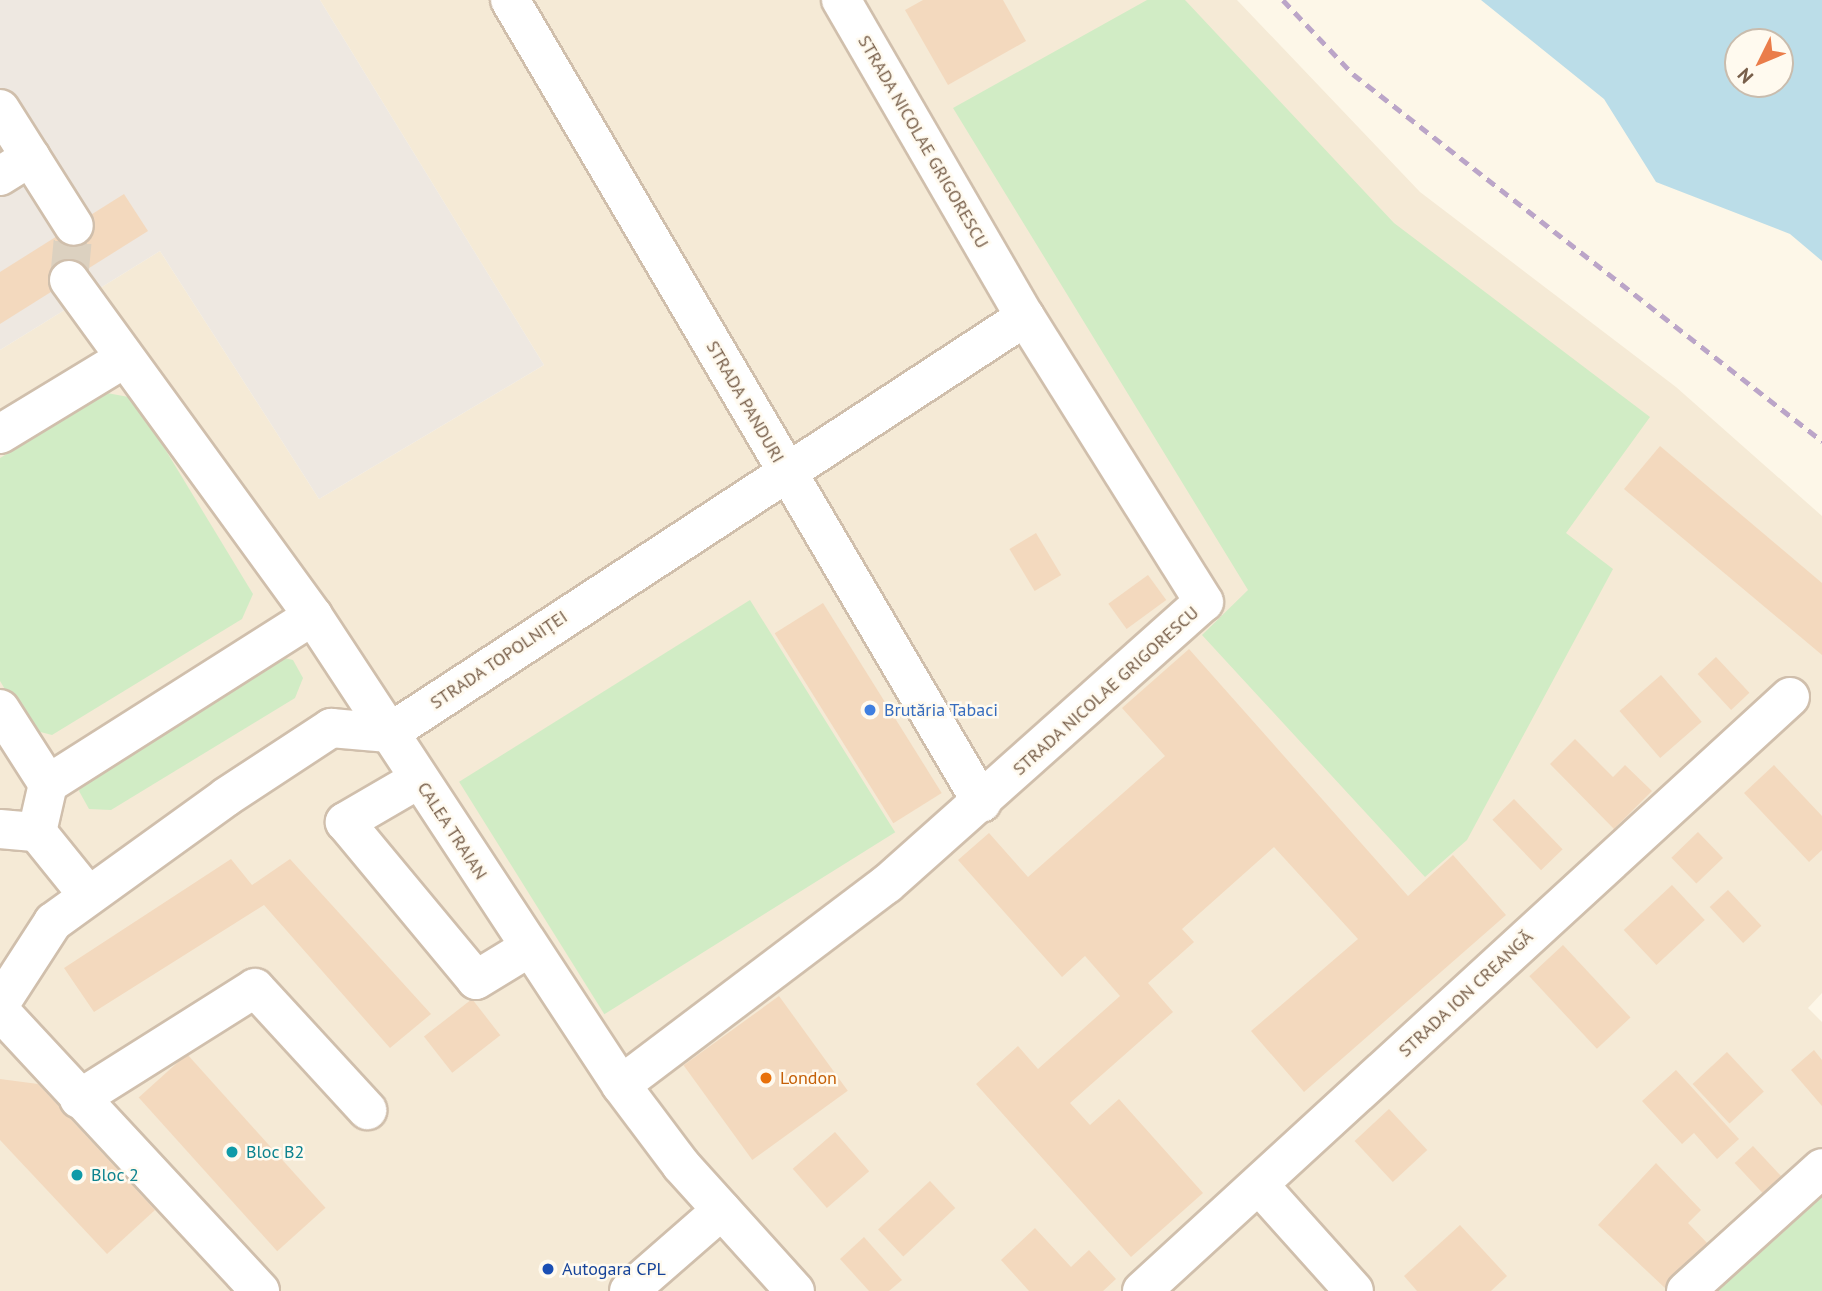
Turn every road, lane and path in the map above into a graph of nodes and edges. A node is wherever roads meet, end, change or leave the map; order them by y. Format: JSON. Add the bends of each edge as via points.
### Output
{"nodes":[{"id":1,"x":510,"y":0,"type":"edge"},
{"id":2,"x":841,"y":0,"type":"edge"},
{"id":3,"x":0,"y":109,"type":"edge"},
{"id":4,"x":15,"y":166,"type":"edge"},
{"id":5,"x":74,"y":226,"type":"dead end"},
{"id":6,"x":69,"y":281,"type":"tunnel mouth"},
{"id":7,"x":1025,"y":317,"type":"junction"},
{"id":8,"x":125,"y":358,"type":"junction"},
{"id":9,"x":0,"y":434,"type":"edge"},
{"id":10,"x":784,"y":469,"type":"junction"},
{"id":11,"x":313,"y":616,"type":"junction"},
{"id":12,"x":1790,"y":697,"type":"dead end"},
{"id":13,"x":0,"y":709,"type":"edge"},
{"id":14,"x":389,"y":733,"type":"junction"},
{"id":15,"x":419,"y":779,"type":"junction"},
{"id":16,"x":48,"y":784,"type":"junction"},
{"id":17,"x":982,"y":803,"type":"junction"},
{"id":18,"x":18,"y":831,"type":"edge"},
{"id":19,"x":87,"y":894,"type":"junction"},
{"id":20,"x":527,"y":949,"type":"junction"},
{"id":21,"x":0,"y":1004,"type":"edge"},
{"id":22,"x":0,"y":1011,"type":"edge"},
{"id":23,"x":621,"y":1086,"type":"junction"},
{"id":24,"x":79,"y":1099,"type":"junction"},
{"id":25,"x":367,"y":1110,"type":"dead end"},
{"id":26,"x":1822,"y":1168,"type":"edge"},
{"id":27,"x":1259,"y":1185,"type":"junction"},
{"id":28,"x":722,"y":1210,"type":"junction"},
{"id":29,"x":260,"y":1291,"type":"edge"},
{"id":30,"x":629,"y":1291,"type":"edge"},
{"id":31,"x":795,"y":1291,"type":"edge"},
{"id":32,"x":1142,"y":1291,"type":"edge"},
{"id":33,"x":1354,"y":1291,"type":"edge"},
{"id":34,"x":1686,"y":1291,"type":"edge"}],
"edges":[{"from":1,"to":10,"type":"street","name":"STRADA PANDURI"},
{"from":2,"to":7,"type":"street","name":"STRADA NICOLAE GRIGORESCU"},
{"from":3,"to":4,"type":"street"},
{"from":4,"to":5,"type":"street"},
{"from":6,"to":8,"type":"street","name":"CALEA TRAIAN"},
{"from":7,"to":10,"type":"street","name":"STRADA TOPOLNIȚEI"},
{"from":7,"to":17,"type":"street","name":"STRADA NICOLAE GRIGORESCU","via":[[1204,602]]},
{"from":8,"to":9,"type":"street"},
{"from":8,"to":11,"type":"street","name":"CALEA TRAIAN"},
{"from":10,"to":14,"type":"street","name":"STRADA TOPOLNIȚEI"},
{"from":10,"to":17,"type":"street","name":"STRADA PANDURI"},
{"from":11,"to":14,"type":"street","name":"CALEA TRAIAN"},
{"from":11,"to":16,"type":"street"},
{"from":12,"to":27,"type":"street","name":"STRADA ION CREANGĂ"},
{"from":13,"to":16,"type":"street"},
{"from":14,"to":15,"type":"street","name":"CALEA TRAIAN"},
{"from":14,"to":19,"type":"street","via":[[331,728]]},
{"from":15,"to":20,"type":"street","name":"CALEA TRAIAN"},
{"from":15,"to":20,"type":"street","via":[[345,822],[476,980]]},
{"from":16,"to":18,"type":"street"},
{"from":17,"to":23,"type":"street","name":"STRADA NICOLAE GRIGORESCU","via":[[887,884]]},
{"from":18,"to":19,"type":"street"},
{"from":19,"to":21,"type":"street","via":[[53,922]]},
{"from":20,"to":23,"type":"street","name":"CALEA TRAIAN"},
{"from":22,"to":24,"type":"street"},
{"from":23,"to":28,"type":"street","name":"CALEA TRAIAN"},
{"from":24,"to":25,"type":"street","via":[[255,988]]},
{"from":24,"to":29,"type":"street"},
{"from":26,"to":34,"type":"street"},
{"from":27,"to":32,"type":"street","name":"STRADA ION CREANGĂ"},
{"from":27,"to":33,"type":"street"},
{"from":28,"to":30,"type":"street"},
{"from":28,"to":31,"type":"street","name":"CALEA TRAIAN"}]}
